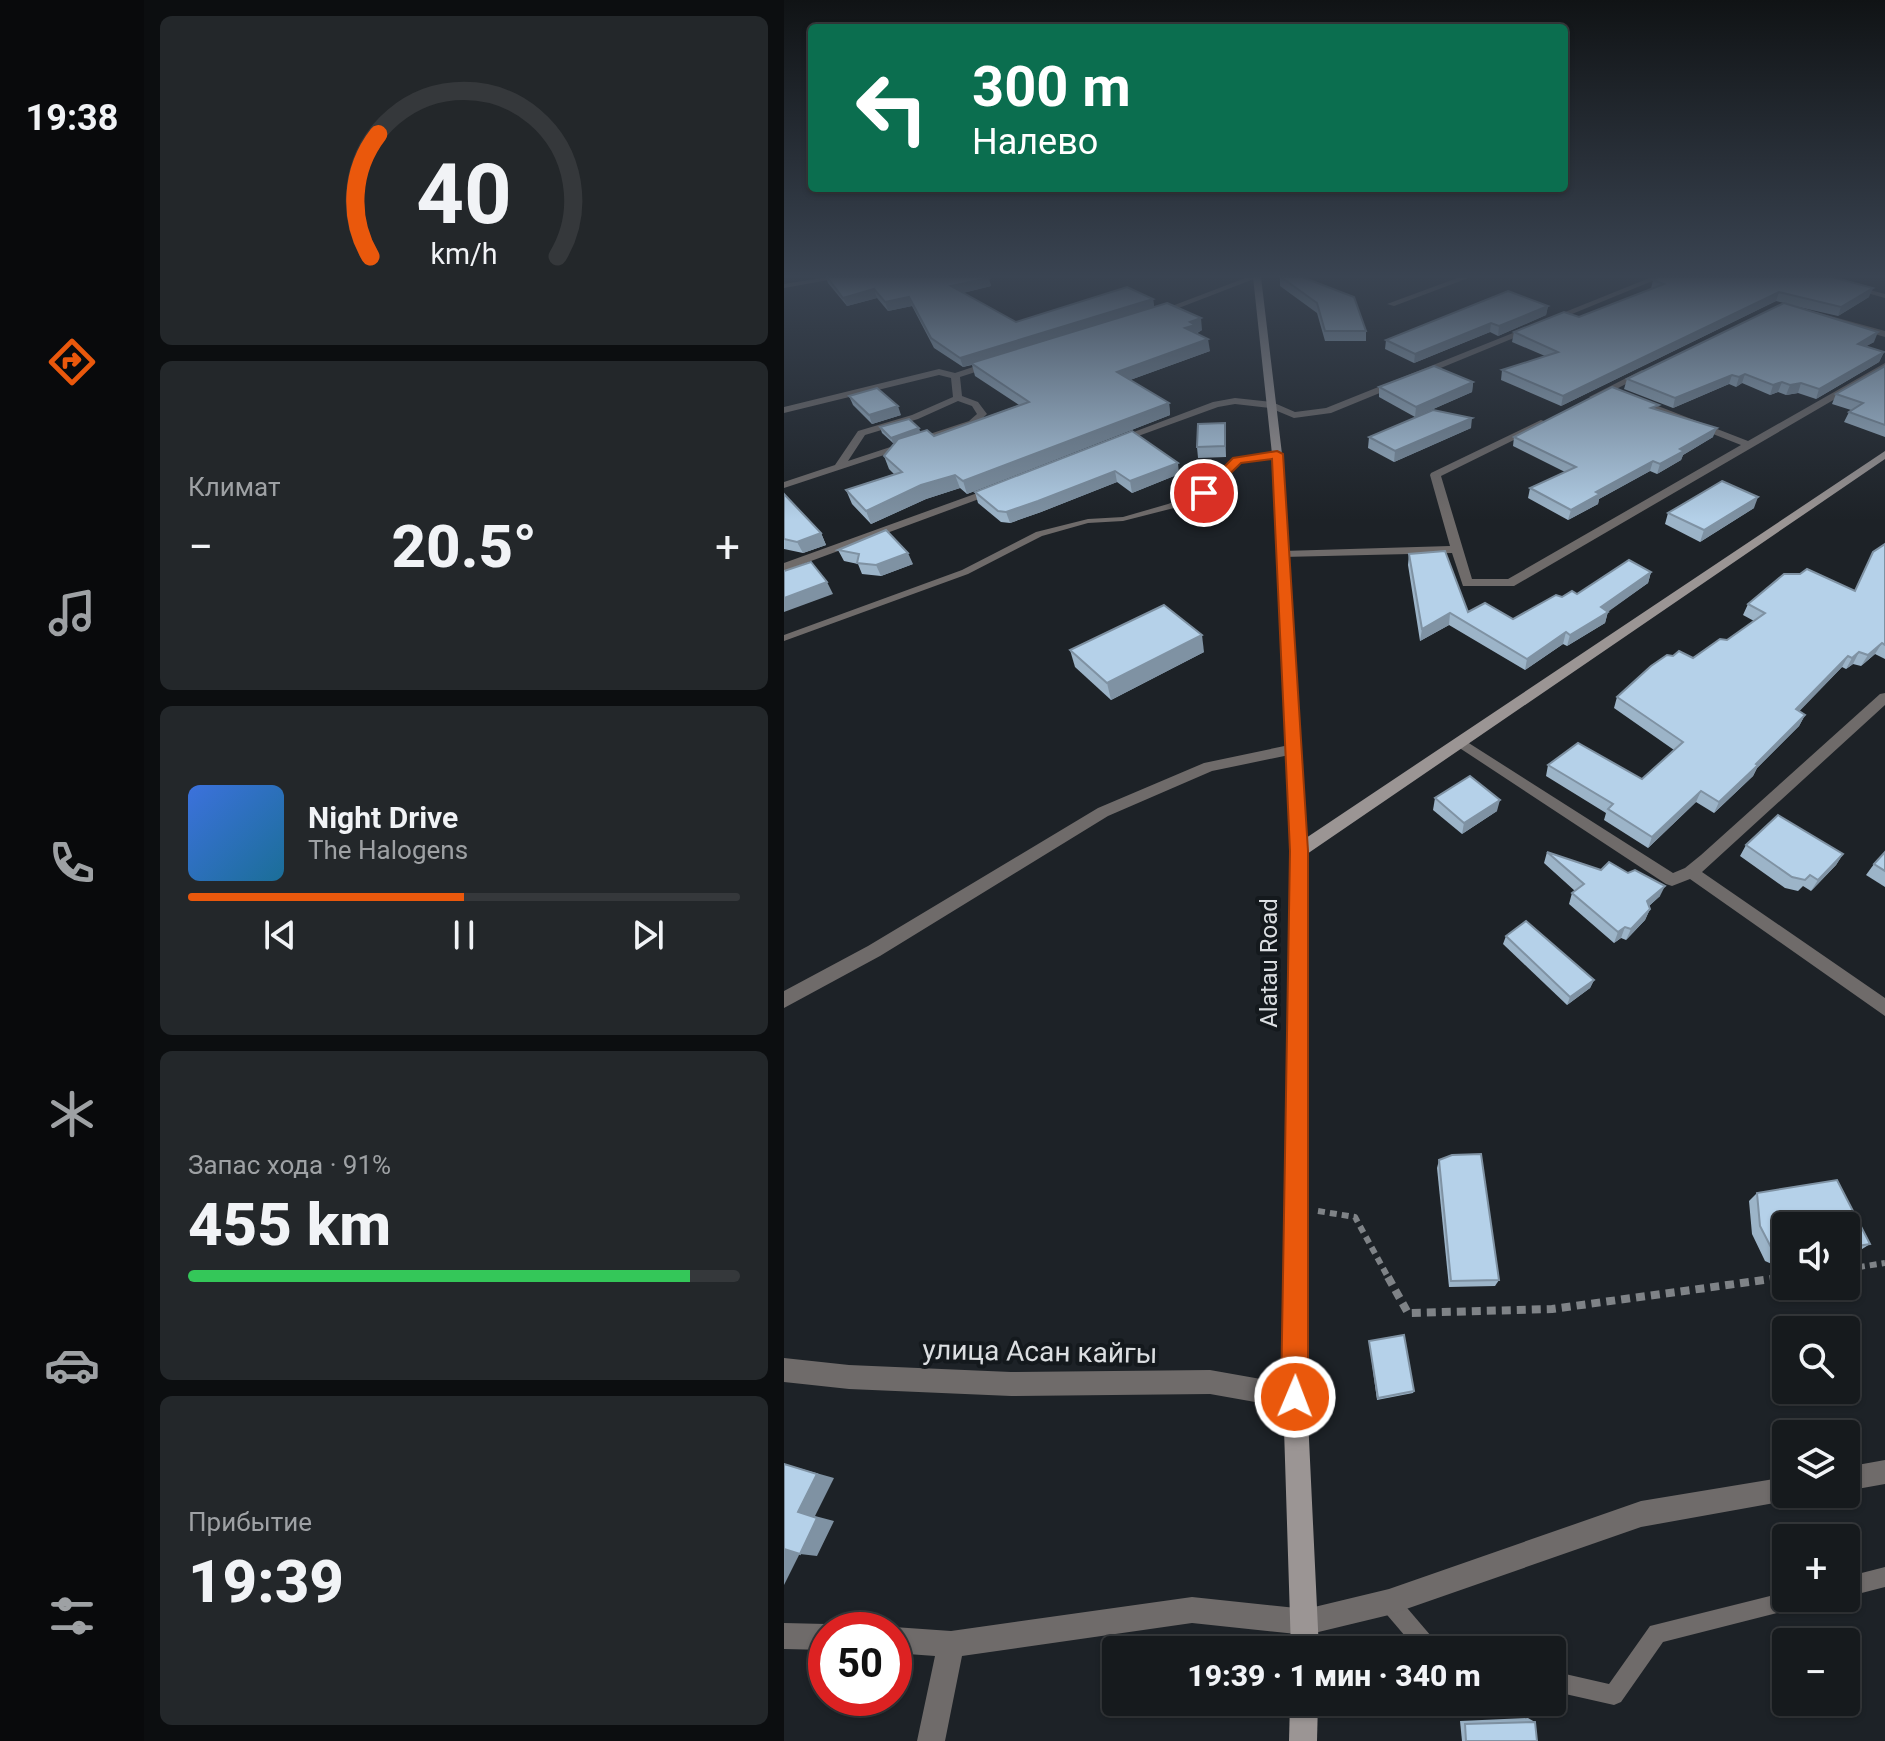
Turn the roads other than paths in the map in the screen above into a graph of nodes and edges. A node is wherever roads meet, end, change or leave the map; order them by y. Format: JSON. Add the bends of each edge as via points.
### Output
{"nodes":[{"id":1,"x":1266,"y":358,"type":"edge"},
{"id":2,"x":1458,"y":358,"type":"edge"},
{"id":3,"x":1005,"y":359,"type":"edge"},
{"id":4,"x":1885,"y":366,"type":"edge"},
{"id":5,"x":1652,"y":369,"type":"edge"},
{"id":6,"x":955,"y":376,"type":"junction"},
{"id":7,"x":1610,"y":390,"type":"junction"},
{"id":8,"x":958,"y":398,"type":"junction"},
{"id":9,"x":1583,"y":403,"type":"edge"},
{"id":10,"x":1272,"y":405,"type":"junction"},
{"id":11,"x":784,"y":410,"type":"edge"},
{"id":12,"x":1556,"y":416,"type":"edge"},
{"id":13,"x":1750,"y":445,"type":"junction"},
{"id":14,"x":1097,"y":448,"type":"edge"},
{"id":15,"x":1277,"y":454,"type":"junction"},
{"id":16,"x":1885,"y":454,"type":"edge"},
{"id":17,"x":839,"y":466,"type":"junction"},
{"id":18,"x":784,"y":485,"type":"edge"},
{"id":19,"x":1004,"y":486,"type":"edge"},
{"id":20,"x":1455,"y":549,"type":"junction"},
{"id":21,"x":1283,"y":554,"type":"junction"},
{"id":22,"x":784,"y":567,"type":"edge"},
{"id":23,"x":784,"y":638,"type":"edge"},
{"id":24,"x":1885,"y":697,"type":"edge"},
{"id":25,"x":1459,"y":743,"type":"junction"},
{"id":26,"x":1294,"y":749,"type":"junction"},
{"id":27,"x":1299,"y":851,"type":"junction"},
{"id":28,"x":1691,"y":872,"type":"junction"},
{"id":29,"x":784,"y":1000,"type":"edge"},
{"id":30,"x":1885,"y":1008,"type":"edge"},
{"id":31,"x":784,"y":1370,"type":"edge"},
{"id":32,"x":1295,"y":1397,"type":"junction"},
{"id":33,"x":1885,"y":1472,"type":"edge"},
{"id":34,"x":1860,"y":1476,"type":"edge"},
{"id":35,"x":1772,"y":1491,"type":"edge"},
{"id":36,"x":1885,"y":1577,"type":"edge"},
{"id":37,"x":1860,"y":1583,"type":"edge"},
{"id":38,"x":1389,"y":1602,"type":"junction"},
{"id":39,"x":1772,"y":1605,"type":"edge"},
{"id":40,"x":1306,"y":1622,"type":"junction"},
{"id":41,"x":784,"y":1636,"type":"edge"},
{"id":42,"x":1306,"y":1636,"type":"edge"},
{"id":43,"x":1418,"y":1636,"type":"edge"},
{"id":44,"x":808,"y":1637,"type":"edge"},
{"id":45,"x":912,"y":1641,"type":"edge"},
{"id":46,"x":951,"y":1644,"type":"junction"},
{"id":47,"x":1566,"y":1684,"type":"edge"},
{"id":48,"x":1304,"y":1716,"type":"edge"},
{"id":49,"x":931,"y":1741,"type":"edge"},
{"id":50,"x":1303,"y":1741,"type":"edge"}],
"edges":[{"from":1,"to":10,"type":"main road","name":"Alatau Road"},
{"from":2,"to":10,"type":"street","via":[[1328,411],[1294,415]]},
{"from":3,"to":6,"type":"street"},
{"from":4,"to":13,"type":"street"},
{"from":5,"to":7,"type":"street"},
{"from":6,"to":8,"type":"street"},
{"from":6,"to":11,"type":"street","via":[[939,372]]},
{"from":7,"to":9,"type":"street"},
{"from":7,"to":13,"type":"street"},
{"from":8,"to":17,"type":"street","via":[[861,433]]},
{"from":8,"to":17,"type":"street","via":[[975,404],[982,414],[972,423]]},
{"from":10,"to":14,"type":"street","via":[[1216,404]]},
{"from":10,"to":15,"type":"main road","name":"Alatau Road"},
{"from":12,"to":20,"type":"street","via":[[1435,475]]},
{"from":13,"to":20,"type":"street","via":[[1510,583],[1467,583]]},
{"from":15,"to":21,"type":"main road","name":"Alatau Road"},
{"from":15,"to":23,"type":"lane","via":[[1237,461],[1204,493],[1171,506],[1039,534],[965,572]]},
{"from":16,"to":25,"type":"main road"},
{"from":17,"to":18,"type":"street"},
{"from":19,"to":22,"type":"street"},
{"from":20,"to":21,"type":"street"},
{"from":21,"to":26,"type":"main road","name":"Alatau Road"},
{"from":24,"to":28,"type":"street"},
{"from":25,"to":27,"type":"main road"},
{"from":25,"to":28,"type":"street","via":[[1672,880]]},
{"from":26,"to":27,"type":"main road","name":"Alatau Road"},
{"from":26,"to":29,"type":"street","via":[[1209,767],[1103,812]]},
{"from":27,"to":32,"type":"main road","name":"Alatau Road"},
{"from":28,"to":30,"type":"street"},
{"from":31,"to":32,"type":"street","name":"улица Асан кайгы","via":[[1011,1384],[1210,1382]]},
{"from":32,"to":40,"type":"main road","name":"Alatau Road"},
{"from":33,"to":34,"type":"street"},
{"from":35,"to":38,"type":"street","via":[[1641,1514]]},
{"from":36,"to":37,"type":"lane"},
{"from":38,"to":40,"type":"street"},
{"from":38,"to":43,"type":"lane"},
{"from":39,"to":47,"type":"lane","via":[[1657,1633],[1614,1695]]},
{"from":40,"to":42,"type":"main road","name":"Alatau Road"},
{"from":40,"to":46,"type":"street","via":[[1192,1610]]},
{"from":41,"to":44,"type":"street"},
{"from":45,"to":46,"type":"street"},
{"from":46,"to":49,"type":"street"},
{"from":48,"to":50,"type":"main road"}]}
